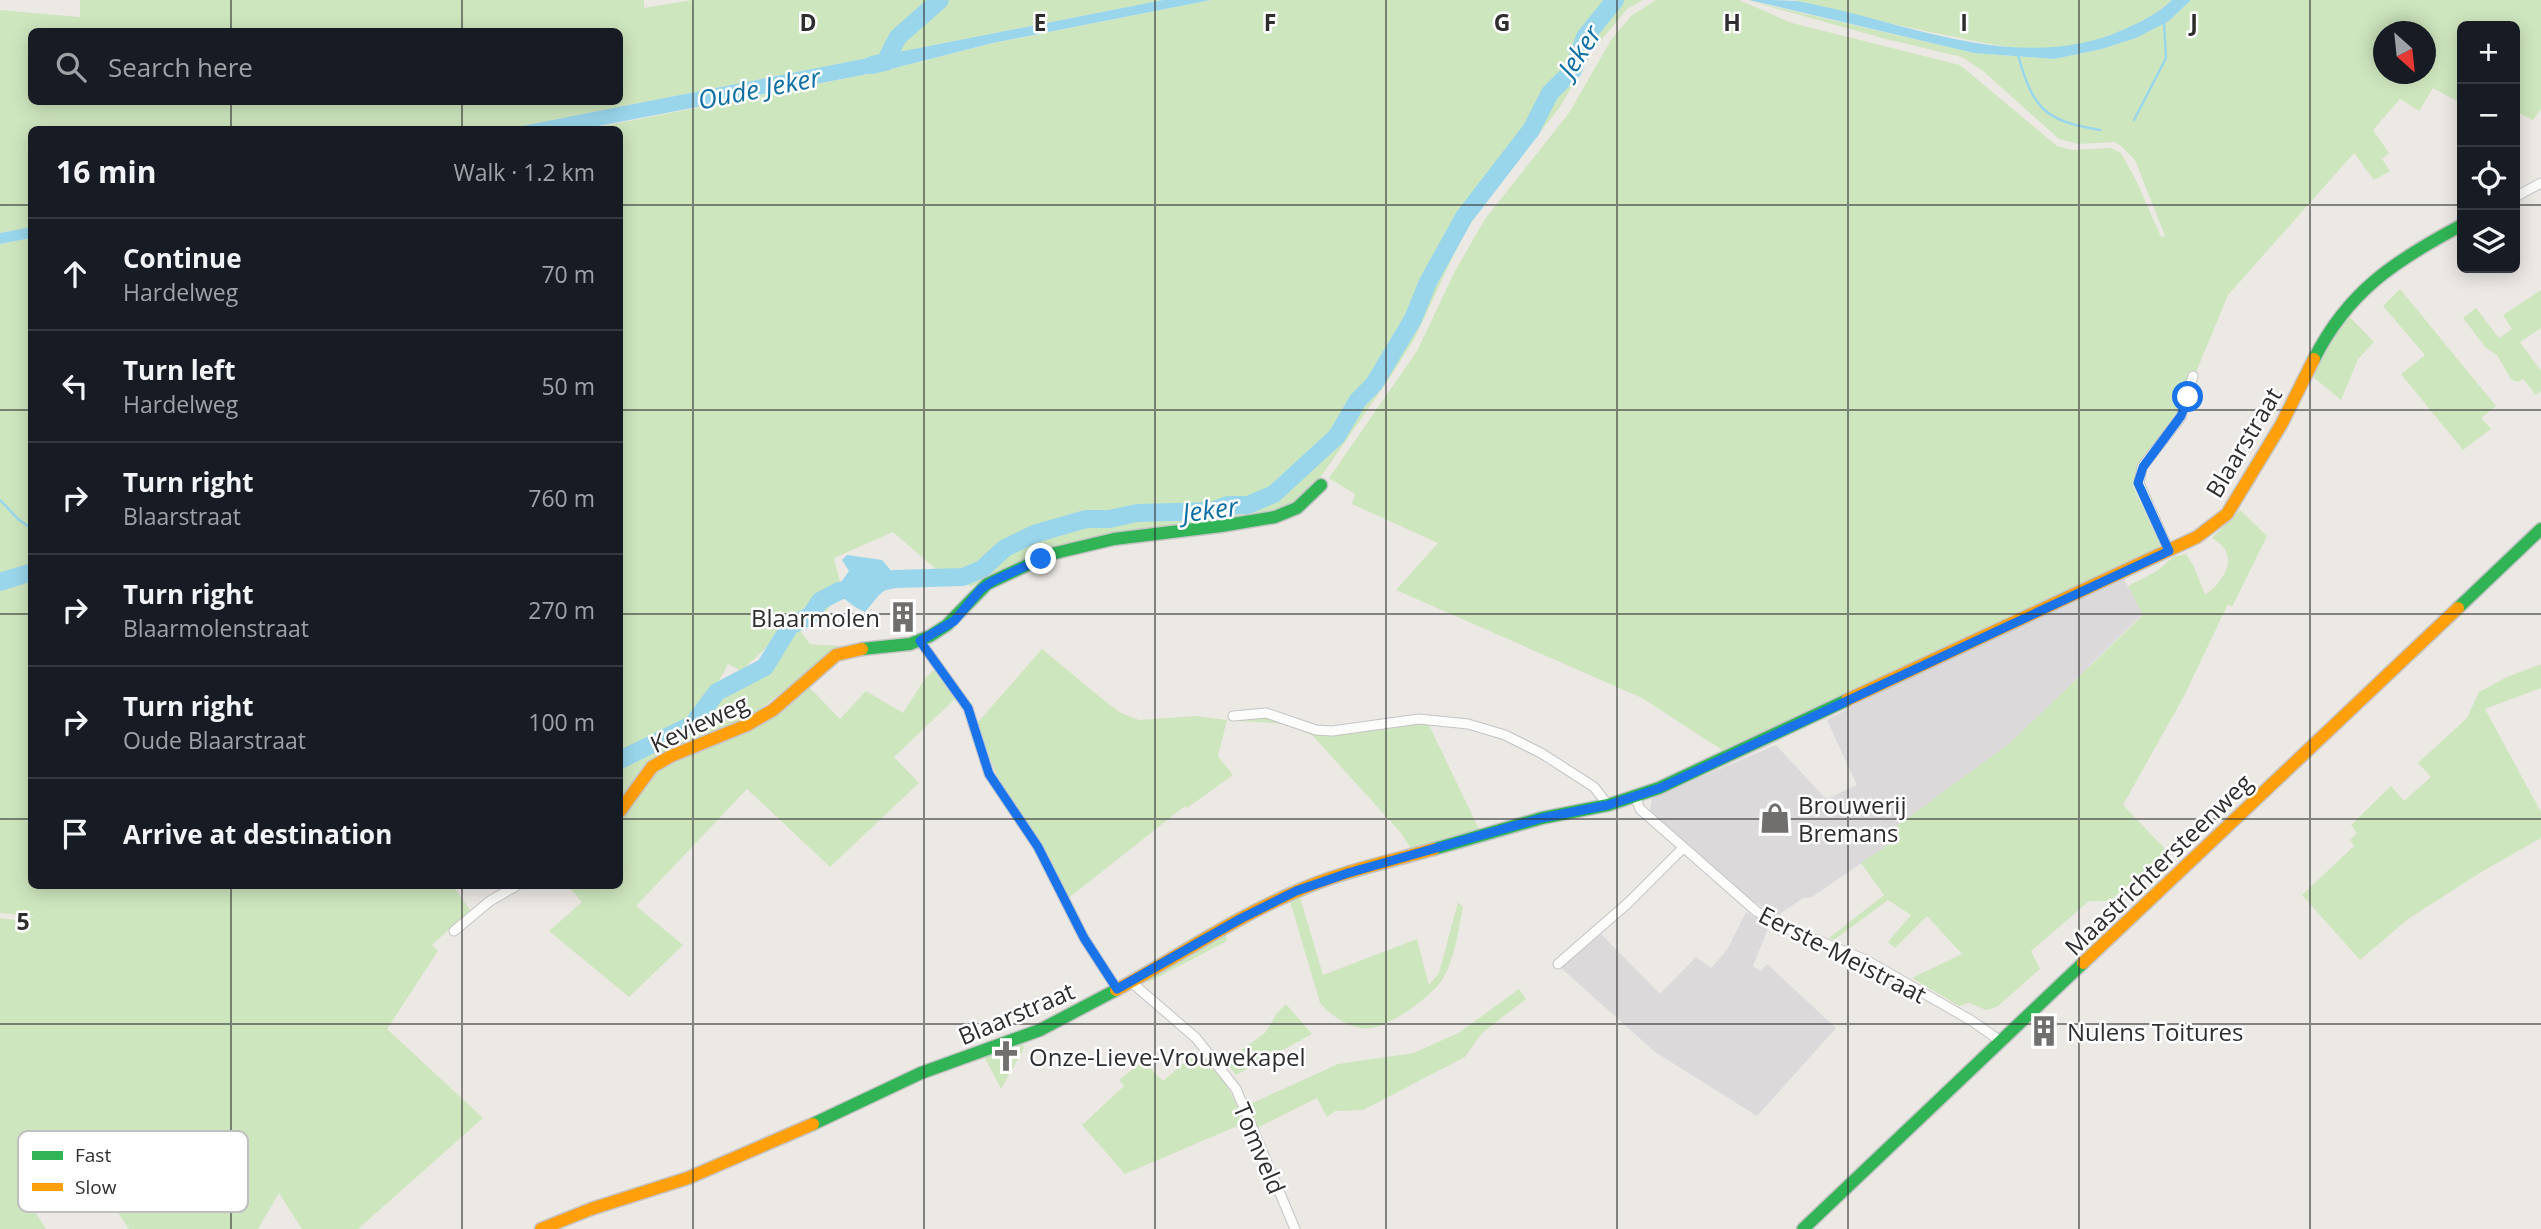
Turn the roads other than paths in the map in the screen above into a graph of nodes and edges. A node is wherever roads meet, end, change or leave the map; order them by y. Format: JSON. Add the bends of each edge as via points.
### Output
{"nodes":[{"id":1,"x":2541,"y":183,"type":"edge"},
{"id":2,"x":2520,"y":194,"type":"edge"},
{"id":3,"x":2457,"y":228,"type":"edge"},
{"id":4,"x":2193,"y":376,"type":"dead end"},
{"id":5,"x":1321,"y":485,"type":"dead end"},
{"id":6,"x":2541,"y":529,"type":"edge"},
{"id":7,"x":2169,"y":551,"type":"junction"},
{"id":8,"x":920,"y":641,"type":"junction"},
{"id":9,"x":1233,"y":716,"type":"dead end"},
{"id":10,"x":1635,"y":796,"type":"junction"},
{"id":11,"x":1608,"y":805,"type":"junction"},
{"id":12,"x":623,"y":807,"type":"edge"},
{"id":13,"x":1683,"y":848,"type":"junction"},
{"id":14,"x":511,"y":889,"type":"edge"},
{"id":15,"x":454,"y":931,"type":"dead end"},
{"id":16,"x":1558,"y":964,"type":"dead end"},
{"id":17,"x":1131,"y":982,"type":"junction"},
{"id":18,"x":1117,"y":989,"type":"junction"},
{"id":19,"x":2002,"y":1041,"type":"junction"},
{"id":20,"x":541,"y":1229,"type":"edge"},
{"id":21,"x":1294,"y":1229,"type":"edge"},
{"id":22,"x":1803,"y":1229,"type":"edge"}],
"edges":[{"from":1,"to":2,"type":"street"},
{"from":3,"to":7,"type":"street","name":"Blaarstraat","via":[[2373,279],[2348,304],[2227,513],[2214,526]]},
{"from":4,"to":7,"type":"street","via":[[2181,416],[2143,467],[2138,483]]},
{"from":5,"to":8,"type":"street","via":[[1291,512],[1070,547],[993,581],[954,621]]},
{"from":6,"to":19,"type":"street","name":"Maastrichtersteenweg"},
{"from":7,"to":10,"type":"street","name":"Blaarstraat"},
{"from":8,"to":12,"type":"street","name":"Kevieweg","via":[[848,649],[836,655],[772,710],[652,767]]},
{"from":8,"to":18,"type":"street","via":[[968,708],[989,774],[1038,847],[1084,938]]},
{"from":9,"to":11,"type":"street","via":[[1266,713],[1332,731],[1419,719],[1468,724],[1541,753],[1594,787]]},
{"from":10,"to":11,"type":"street","name":"Blaarstraat"},
{"from":10,"to":13,"type":"street","name":"Eerste-Meistraat","via":[[1640,809]]},
{"from":11,"to":17,"type":"street","name":"Blaarstraat","via":[[1542,818],[1296,891]]},
{"from":13,"to":16,"type":"street"},
{"from":13,"to":19,"type":"street","name":"Eerste-Meistraat","via":[[1777,924],[1866,960]]},
{"from":14,"to":15,"type":"street"},
{"from":17,"to":18,"type":"street","name":"Blaarstraat"},
{"from":17,"to":21,"type":"street","name":"Tomveld","via":[[1196,1038],[1236,1089]]},
{"from":18,"to":20,"type":"street","name":"Blaarstraat","via":[[1040,1030],[921,1073],[688,1178]]},
{"from":19,"to":22,"type":"street","name":"Maastrichtersteenweg"}]}
